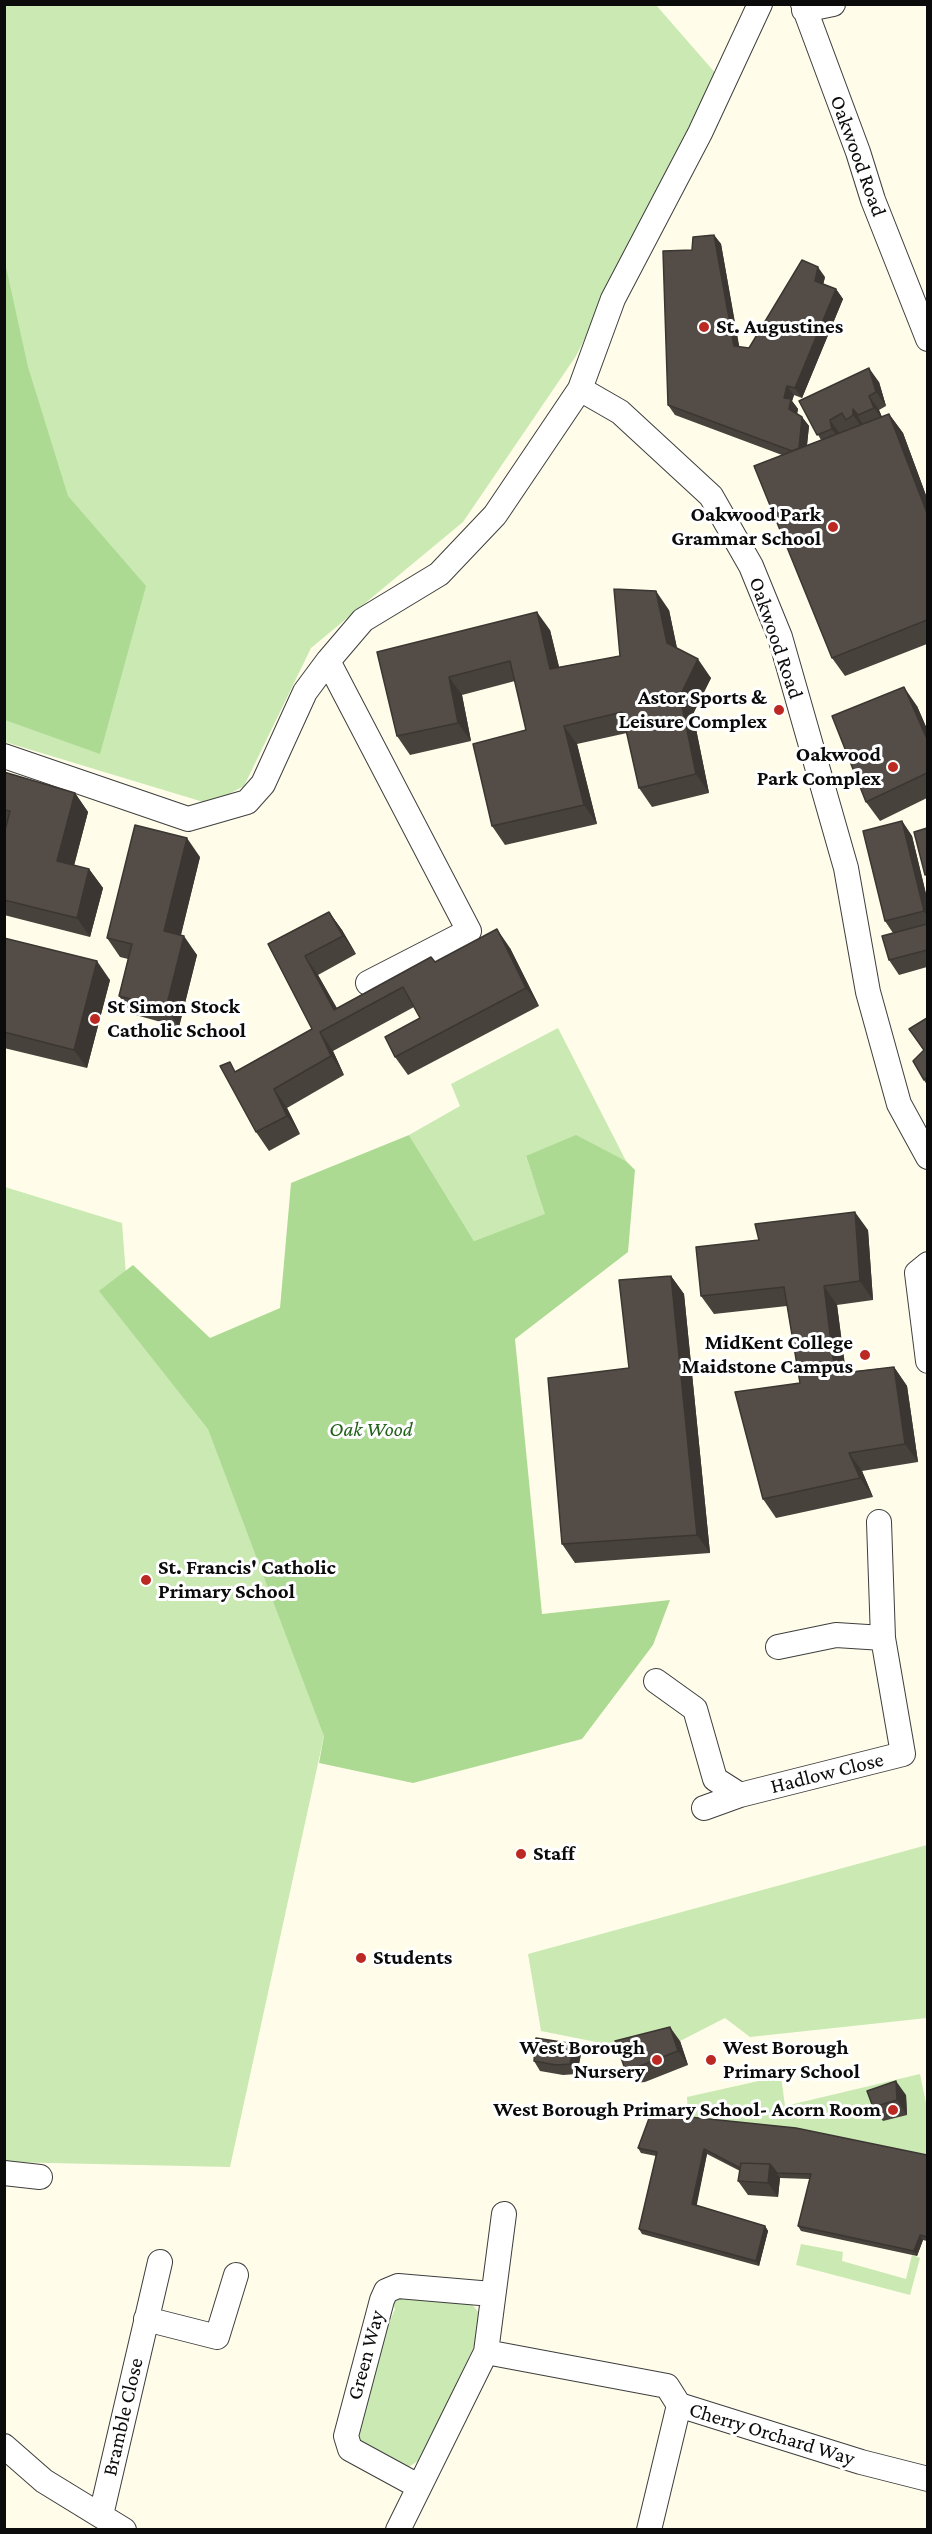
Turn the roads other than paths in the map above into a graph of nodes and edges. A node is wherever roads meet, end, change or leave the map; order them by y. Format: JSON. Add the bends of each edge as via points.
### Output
{"nodes":[{"id":1,"x":760,"y":4,"type":"edge"},
{"id":2,"x":833,"y":4,"type":"edge"},
{"id":3,"x":804,"y":7,"type":"edge"},
{"id":4,"x":927,"y":339,"type":"edge"},
{"id":5,"x":580,"y":389,"type":"junction"},
{"id":6,"x":328,"y":661,"type":"junction"},
{"id":7,"x":4,"y":756,"type":"edge"},
{"id":8,"x":368,"y":983,"type":"dead end"},
{"id":9,"x":927,"y":1156,"type":"edge"},
{"id":10,"x":927,"y":1264,"type":"edge"},
{"id":11,"x":927,"y":1361,"type":"edge"},
{"id":12,"x":879,"y":1522,"type":"dead end"},
{"id":13,"x":883,"y":1638,"type":"junction"},
{"id":14,"x":778,"y":1647,"type":"dead end"},
{"id":15,"x":656,"y":1681,"type":"dead end"},
{"id":16,"x":740,"y":1795,"type":"junction"},
{"id":17,"x":704,"y":1808,"type":"dead end"},
{"id":18,"x":4,"y":2173,"type":"edge"},
{"id":19,"x":40,"y":2177,"type":"dead end"},
{"id":20,"x":504,"y":2214,"type":"dead end"},
{"id":21,"x":160,"y":2262,"type":"dead end"},
{"id":22,"x":236,"y":2275,"type":"dead end"},
{"id":23,"x":492,"y":2294,"type":"junction"},
{"id":24,"x":146,"y":2319,"type":"junction"},
{"id":25,"x":486,"y":2352,"type":"junction"},
{"id":26,"x":679,"y":2405,"type":"junction"},
{"id":27,"x":4,"y":2446,"type":"edge"},
{"id":28,"x":927,"y":2479,"type":"edge"},
{"id":29,"x":418,"y":2486,"type":"junction"},
{"id":30,"x":100,"y":2515,"type":"junction"},
{"id":31,"x":124,"y":2529,"type":"edge"},
{"id":32,"x":399,"y":2529,"type":"edge"},
{"id":33,"x":649,"y":2529,"type":"edge"}],
"edges":[{"from":1,"to":5,"type":"street","via":[[700,133],[613,299]]},
{"from":2,"to":3,"type":"street"},
{"from":3,"to":4,"type":"street","name":"Oakwood Road"},
{"from":5,"to":6,"type":"street","via":[[495,515],[439,574],[363,620]]},
{"from":5,"to":9,"type":"street","name":"Oakwood Road","via":[[620,412],[711,496],[751,566],[780,638],[846,868],[868,992],[899,1104]]},
{"from":6,"to":7,"type":"street","via":[[305,692],[263,784],[247,802],[189,819]]},
{"from":6,"to":8,"type":"street","via":[[469,931]]},
{"from":10,"to":11,"type":"street","via":[[917,1273]]},
{"from":12,"to":13,"type":"street","name":"Hadlow Close"},
{"from":13,"to":14,"type":"street","via":[[836,1635]]},
{"from":13,"to":16,"type":"street","name":"Hadlow Close","via":[[903,1754]]},
{"from":15,"to":16,"type":"street","via":[[695,1709],[715,1779]]},
{"from":16,"to":17,"type":"street","name":"Hadlow Close"},
{"from":18,"to":19,"type":"street"},
{"from":20,"to":23,"type":"street"},
{"from":21,"to":24,"type":"street","name":"Bramble Close"},
{"from":22,"to":24,"type":"street","via":[[217,2337]]},
{"from":23,"to":25,"type":"street"},
{"from":23,"to":29,"type":"street","name":"Green Way","via":[[398,2286],[386,2291],[381,2300],[346,2436],[350,2449]]},
{"from":24,"to":30,"type":"street","name":"Bramble Close"},
{"from":25,"to":26,"type":"street","name":"Cherry Orchard Way","via":[[667,2386]]},
{"from":25,"to":29,"type":"street"},
{"from":26,"to":28,"type":"street","name":"Cherry Orchard Way"},
{"from":26,"to":33,"type":"street"},
{"from":27,"to":30,"type":"street","via":[[44,2481]]},
{"from":29,"to":32,"type":"street"},
{"from":30,"to":31,"type":"street"}]}
